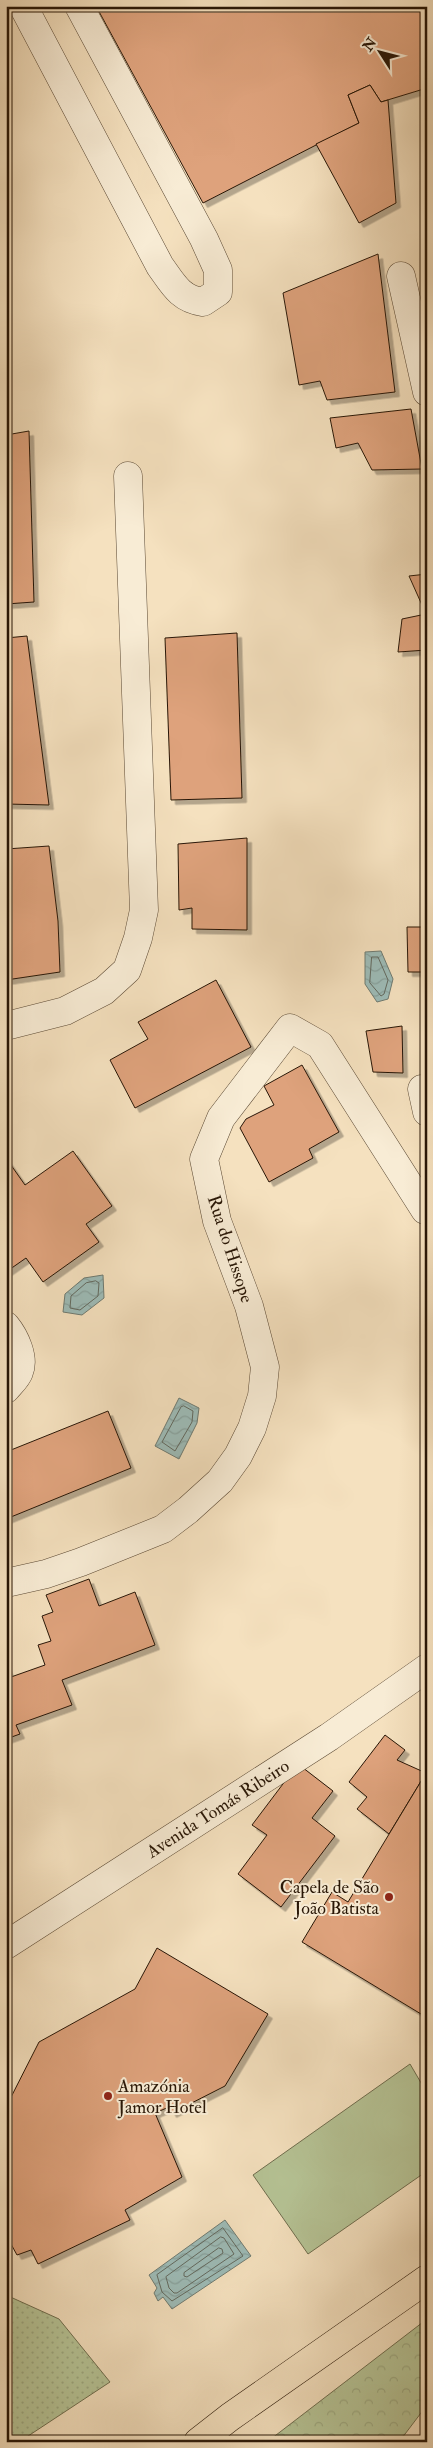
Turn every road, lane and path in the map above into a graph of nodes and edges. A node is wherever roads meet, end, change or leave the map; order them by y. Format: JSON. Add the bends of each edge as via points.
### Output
{"nodes":[{"id":1,"x":23,"y":6,"type":"edge"},
{"id":2,"x":79,"y":6,"type":"edge"},
{"id":3,"x":401,"y":276,"type":"dead end"},
{"id":4,"x":427,"y":392,"type":"edge"},
{"id":5,"x":128,"y":476,"type":"dead end"},
{"id":6,"x":6,"y":1026,"type":"edge"},
{"id":7,"x":427,"y":1205,"type":"edge"},
{"id":8,"x":6,"y":1326,"type":"edge"},
{"id":9,"x":6,"y":1389,"type":"edge"},
{"id":10,"x":6,"y":1583,"type":"edge"},
{"id":11,"x":427,"y":1668,"type":"edge"},
{"id":12,"x":6,"y":1945,"type":"edge"},
{"id":13,"x":427,"y":2280,"type":"edge"},
{"id":14,"x":230,"y":2416,"type":"junction"},
{"id":15,"x":198,"y":2442,"type":"edge"},
{"id":16,"x":216,"y":2442,"type":"edge"}],
"edges":[{"from":1,"to":2,"type":"street","via":[[160,266],[188,300],[202,302],[218,292],[218,270],[204,238]]},
{"from":3,"to":4,"type":"street"},
{"from":5,"to":6,"type":"street","via":[[144,910],[138,938],[127,970],[104,990],[65,1011]]},
{"from":7,"to":10,"type":"street","name":"Rua do Hissope","via":[[425,1210],[320,1045],[290,1028],[221,1118],[204,1159],[217,1221],[249,1306],[265,1367],[262,1396],[252,1428],[238,1456],[220,1481],[163,1529],[72,1565]]},
{"from":8,"to":9,"type":"street","via":[[20,1352],[19,1372]]},
{"from":11,"to":12,"type":"street","name":"Avenida Tomás Ribeiro","via":[[329,1737]]},
{"from":13,"to":14,"type":"highway"},
{"from":14,"to":15,"type":"highway"},
{"from":14,"to":16,"type":"highway"}]}
